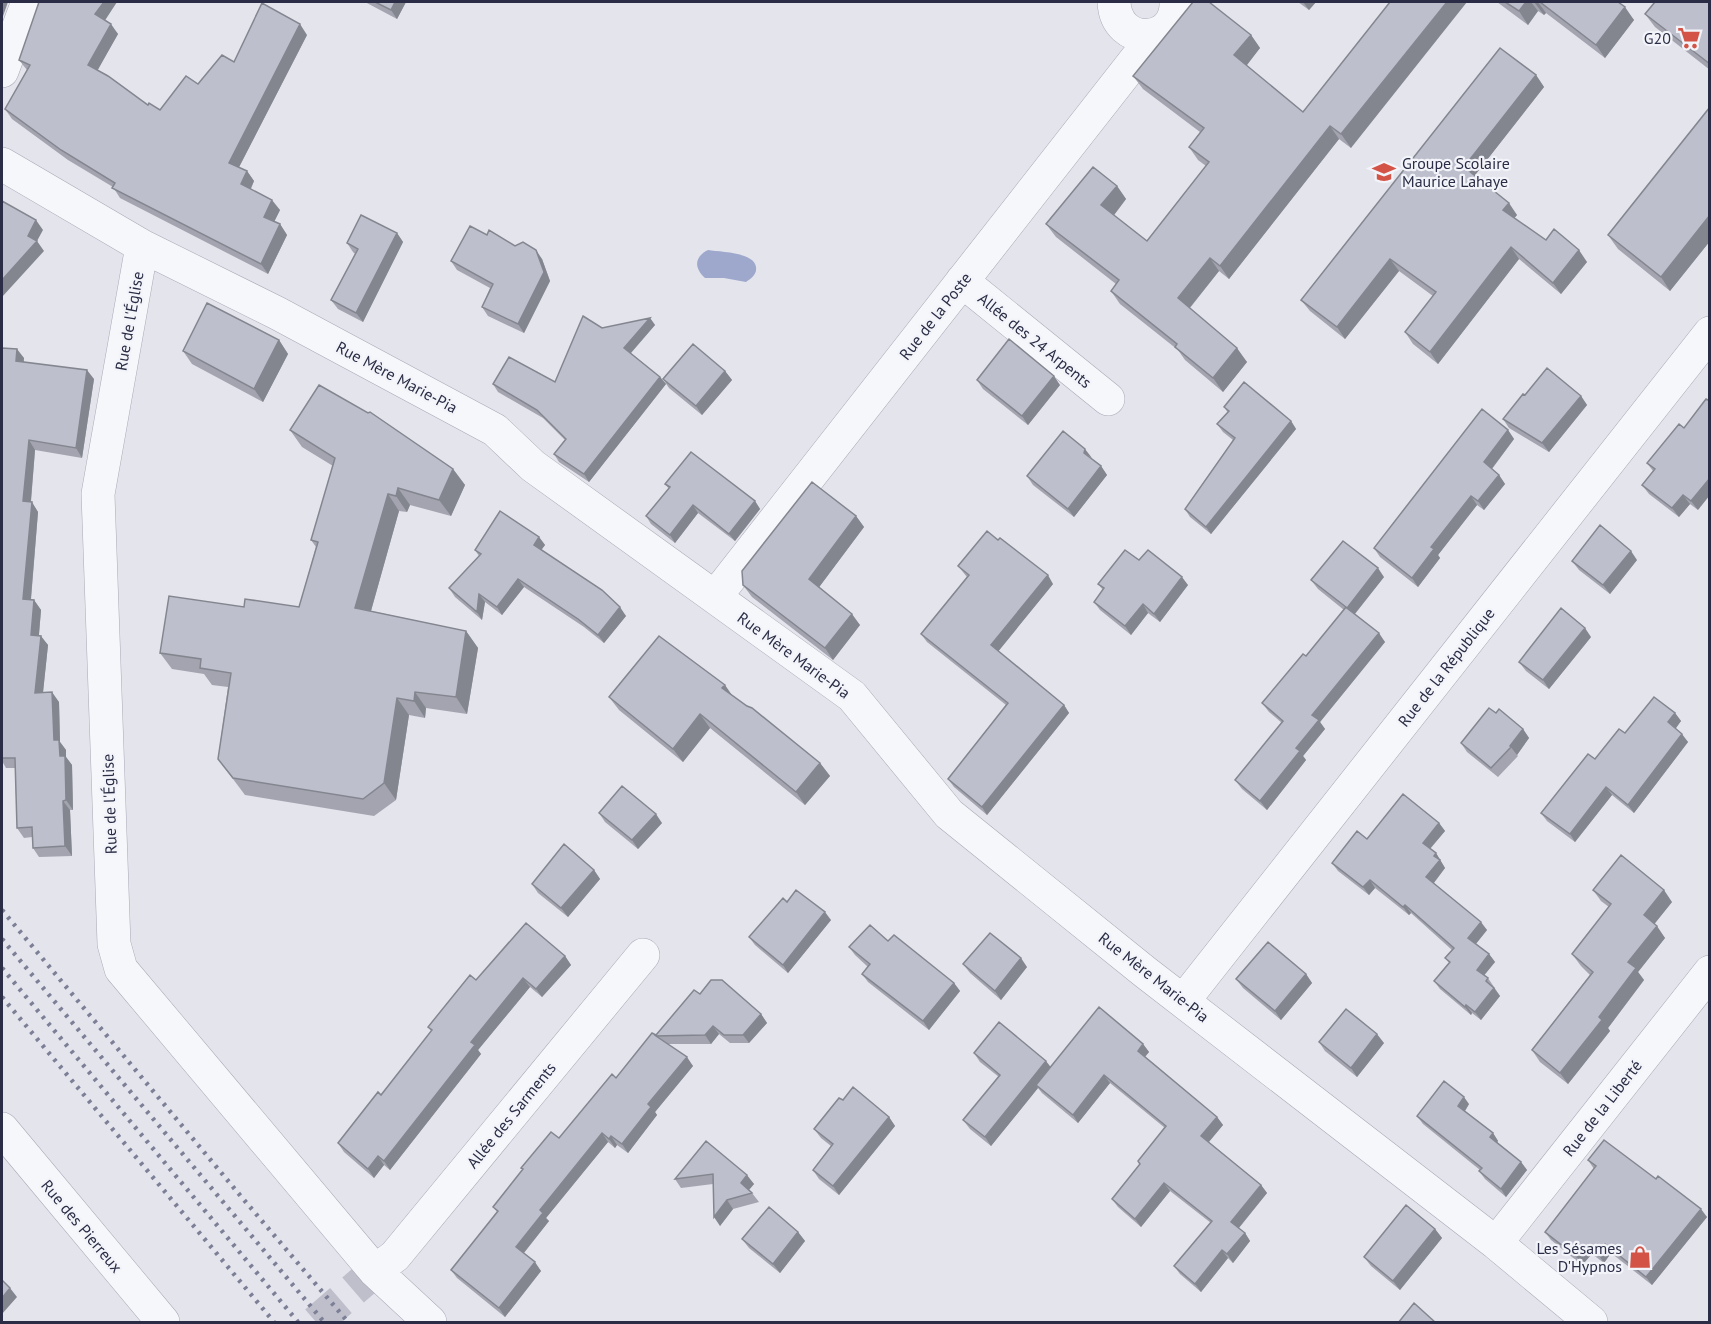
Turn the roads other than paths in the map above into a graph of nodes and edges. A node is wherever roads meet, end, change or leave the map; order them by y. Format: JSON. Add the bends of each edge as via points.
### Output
{"nodes":[{"id":1,"x":28,"y":2,"type":"edge"},
{"id":2,"x":1114,"y":2,"type":"edge"},
{"id":3,"x":1176,"y":2,"type":"edge"},
{"id":4,"x":1155,"y":34,"type":"junction"},
{"id":5,"x":2,"y":71,"type":"edge"},
{"id":6,"x":2,"y":164,"type":"edge"},
{"id":7,"x":142,"y":246,"type":"junction"},
{"id":8,"x":962,"y":281,"type":"junction"},
{"id":9,"x":1710,"y":333,"type":"edge"},
{"id":10,"x":1108,"y":399,"type":"dead end"},
{"id":11,"x":715,"y":597,"type":"junction"},
{"id":12,"x":643,"y":955,"type":"dead end"},
{"id":13,"x":1710,"y":972,"type":"edge"},
{"id":14,"x":1184,"y":1000,"type":"junction"},
{"id":15,"x":2,"y":1129,"type":"edge"},
{"id":16,"x":1496,"y":1243,"type":"junction"},
{"id":17,"x":375,"y":1271,"type":"junction"},
{"id":18,"x":163,"y":1323,"type":"edge"},
{"id":19,"x":430,"y":1323,"type":"edge"},
{"id":20,"x":1592,"y":1323,"type":"edge"}],
"edges":[{"from":1,"to":5,"type":"street"},
{"from":2,"to":4,"type":"street","via":[[1122,26],[1137,35]]},
{"from":3,"to":4,"type":"street","name":"Rue de la Poste","via":[[1170,25]]},
{"from":4,"to":8,"type":"street","name":"Rue de la Poste"},
{"from":6,"to":7,"type":"street","name":"Rue Mère Marie-Pia"},
{"from":7,"to":11,"type":"street","name":"Rue Mère Marie-Pia","via":[[495,430],[533,466]]},
{"from":7,"to":17,"type":"street","name":"Rue de l'Église","via":[[98,494],[114,944],[121,969]]},
{"from":8,"to":10,"type":"street","name":"Allée des 24 Arpents"},
{"from":8,"to":11,"type":"street","name":"Rue de la Poste"},
{"from":9,"to":14,"type":"street","name":"Rue de la République"},
{"from":11,"to":14,"type":"street","name":"Rue Mère Marie-Pia","via":[[852,696],[949,814]]},
{"from":12,"to":17,"type":"street","name":"Allée des Sarments","via":[[396,1256]]},
{"from":13,"to":16,"type":"street","name":"Rue de la Liberté"},
{"from":14,"to":16,"type":"street","name":"Rue Mère Marie-Pia"},
{"from":15,"to":18,"type":"street","name":"Rue des Pierreux"},
{"from":16,"to":20,"type":"street","name":"Rue Mère Marie-Pia"},
{"from":17,"to":19,"type":"street","name":"Rue de l'Église"}]}
